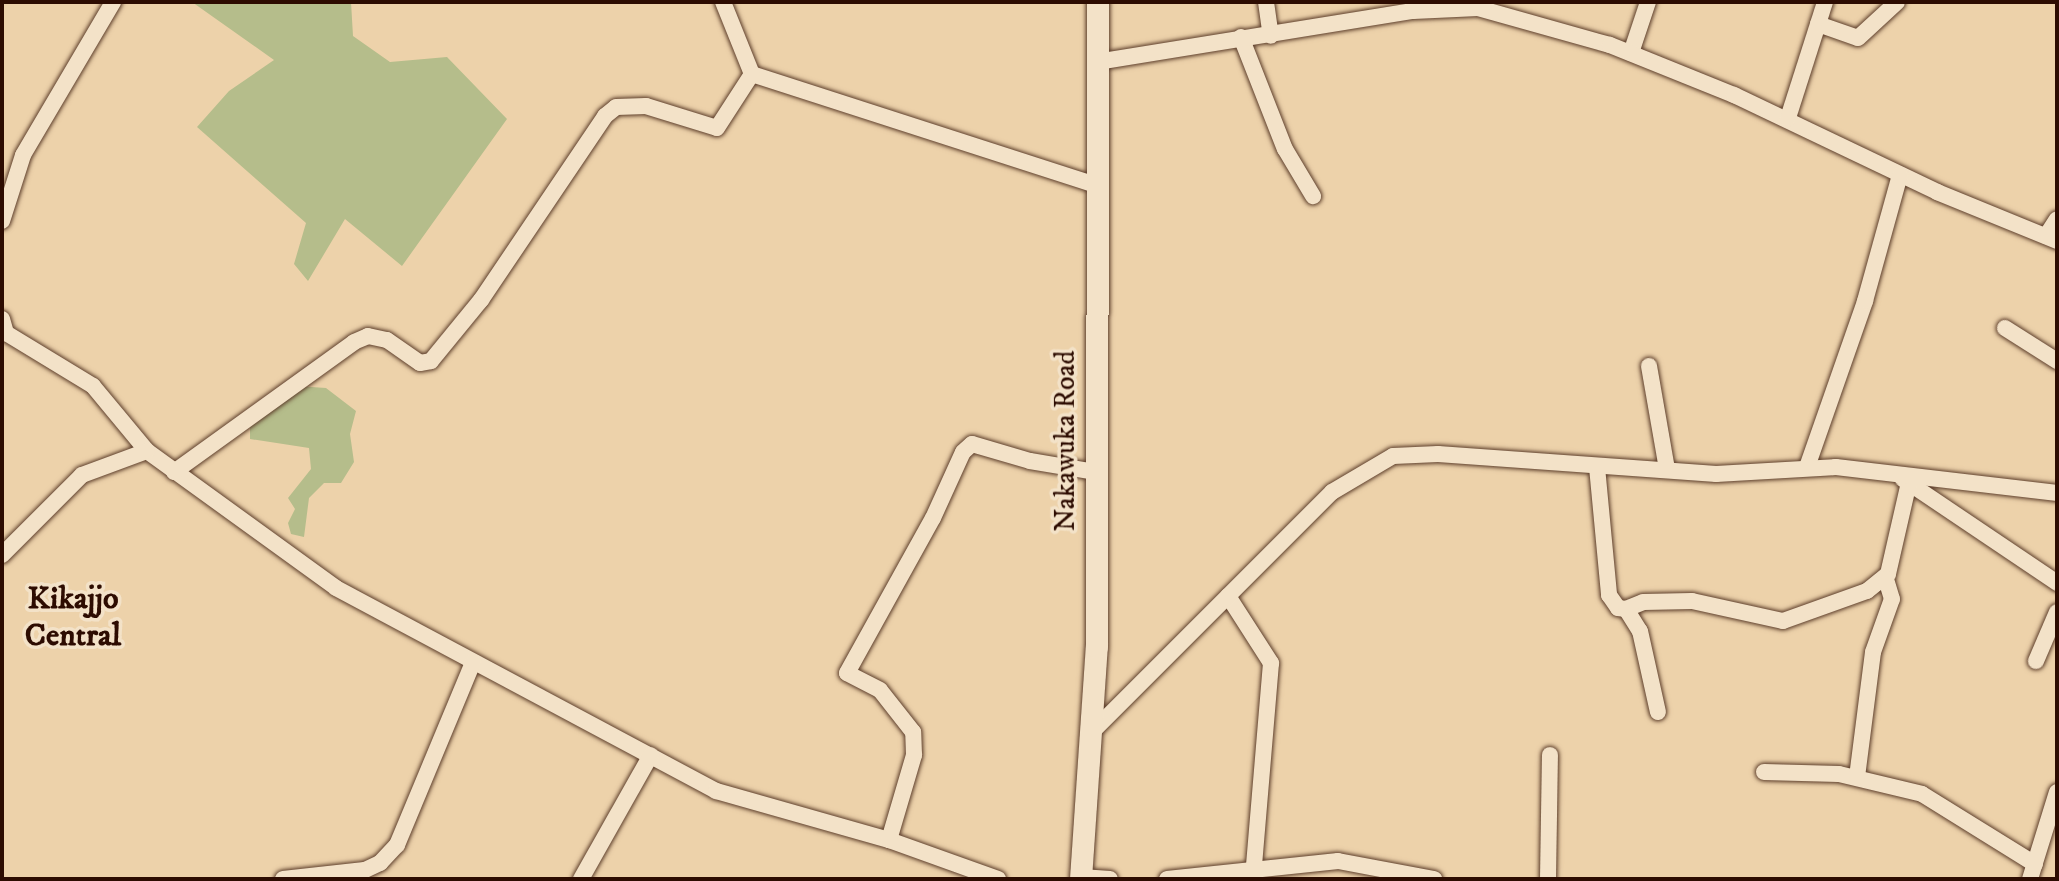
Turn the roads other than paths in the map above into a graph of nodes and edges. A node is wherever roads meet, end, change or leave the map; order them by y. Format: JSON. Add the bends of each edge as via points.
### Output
{"nodes":[{"id":1,"x":113,"y":2,"type":"edge"},
{"id":2,"x":723,"y":2,"type":"edge"},
{"id":3,"x":1098,"y":2,"type":"edge"},
{"id":4,"x":1266,"y":2,"type":"edge"},
{"id":5,"x":1648,"y":2,"type":"edge"},
{"id":6,"x":1825,"y":2,"type":"edge"},
{"id":7,"x":1897,"y":2,"type":"edge"},
{"id":8,"x":1818,"y":24,"type":"junction"},
{"id":9,"x":1271,"y":36,"type":"junction"},
{"id":10,"x":1241,"y":37,"type":"junction"},
{"id":11,"x":1631,"y":53,"type":"junction"},
{"id":12,"x":1097,"y":62,"type":"junction"},
{"id":13,"x":752,"y":74,"type":"junction"},
{"id":14,"x":1788,"y":118,"type":"junction"},
{"id":15,"x":1900,"y":175,"type":"junction"},
{"id":16,"x":1095,"y":185,"type":"junction"},
{"id":17,"x":1313,"y":196,"type":"dead end"},
{"id":18,"x":2057,"y":219,"type":"edge"},
{"id":19,"x":2,"y":221,"type":"edge"},
{"id":20,"x":2052,"y":239,"type":"edge"},
{"id":21,"x":2,"y":319,"type":"edge"},
{"id":22,"x":2005,"y":328,"type":"dead end"},
{"id":23,"x":2057,"y":361,"type":"edge"},
{"id":24,"x":1649,"y":366,"type":"dead end"},
{"id":25,"x":147,"y":451,"type":"junction"},
{"id":26,"x":1597,"y":467,"type":"junction"},
{"id":27,"x":1807,"y":467,"type":"junction"},
{"id":28,"x":1667,"y":469,"type":"junction"},
{"id":29,"x":174,"y":472,"type":"junction"},
{"id":30,"x":1096,"y":472,"type":"junction"},
{"id":31,"x":1903,"y":480,"type":"junction"},
{"id":32,"x":2057,"y":493,"type":"edge"},
{"id":33,"x":2,"y":555,"type":"edge"},
{"id":34,"x":1886,"y":579,"type":"junction"},
{"id":35,"x":2057,"y":583,"type":"edge"},
{"id":36,"x":1228,"y":596,"type":"junction"},
{"id":37,"x":1626,"y":609,"type":"junction"},
{"id":38,"x":2057,"y":612,"type":"edge"},
{"id":39,"x":2036,"y":661,"type":"dead end"},
{"id":40,"x":473,"y":662,"type":"junction"},
{"id":41,"x":1658,"y":712,"type":"dead end"},
{"id":42,"x":1092,"y":732,"type":"junction"},
{"id":43,"x":651,"y":755,"type":"junction"},
{"id":44,"x":1550,"y":755,"type":"dead end"},
{"id":45,"x":1764,"y":772,"type":"dead end"},
{"id":46,"x":1857,"y":777,"type":"junction"},
{"id":47,"x":2057,"y":792,"type":"edge"},
{"id":48,"x":889,"y":840,"type":"junction"},
{"id":49,"x":1338,"y":861,"type":"junction"},
{"id":50,"x":1254,"y":866,"type":"junction"},
{"id":51,"x":2033,"y":872,"type":"edge"},
{"id":52,"x":1081,"y":878,"type":"edge"},
{"id":53,"x":283,"y":879,"type":"edge"},
{"id":54,"x":581,"y":879,"type":"edge"},
{"id":55,"x":998,"y":879,"type":"edge"},
{"id":56,"x":1110,"y":879,"type":"edge"},
{"id":57,"x":1167,"y":879,"type":"edge"},
{"id":58,"x":1359,"y":879,"type":"edge"},
{"id":59,"x":1434,"y":879,"type":"edge"},
{"id":60,"x":1548,"y":879,"type":"edge"}],
"edges":[{"from":1,"to":19,"type":"street","via":[[23,155]]},
{"from":2,"to":13,"type":"street"},
{"from":3,"to":12,"type":"main road","name":"Nakawuka Road"},
{"from":4,"to":9,"type":"street"},
{"from":5,"to":11,"type":"street"},
{"from":6,"to":8,"type":"street"},
{"from":7,"to":8,"type":"street","via":[[1858,38]]},
{"from":8,"to":14,"type":"street"},
{"from":9,"to":10,"type":"street"},
{"from":9,"to":11,"type":"street","via":[[1413,11],[1478,8]]},
{"from":10,"to":12,"type":"street"},
{"from":10,"to":17,"type":"street","via":[[1285,149]]},
{"from":11,"to":14,"type":"street"},
{"from":12,"to":16,"type":"main road","name":"Nakawuka Road"},
{"from":13,"to":16,"type":"street"},
{"from":13,"to":29,"type":"street","via":[[717,128],[646,106],[616,107],[605,116],[481,300],[431,361],[420,363],[387,340],[368,336],[354,342]]},
{"from":14,"to":15,"type":"street"},
{"from":15,"to":20,"type":"street"},
{"from":15,"to":27,"type":"street","via":[[1869,288]]},
{"from":16,"to":30,"type":"main road","name":"Nakawuka Road"},
{"from":18,"to":20,"type":"street"},
{"from":21,"to":25,"type":"street","via":[[6,333],[93,386]]},
{"from":22,"to":23,"type":"street"},
{"from":24,"to":28,"type":"street"},
{"from":25,"to":29,"type":"street"},
{"from":25,"to":33,"type":"street","via":[[82,475]]},
{"from":26,"to":28,"type":"street"},
{"from":26,"to":36,"type":"street","via":[[1438,454],[1393,456],[1332,492]]},
{"from":26,"to":37,"type":"street","via":[[1607,586],[1618,608]]},
{"from":27,"to":28,"type":"street","via":[[1716,474]]},
{"from":27,"to":31,"type":"street"},
{"from":29,"to":40,"type":"street","via":[[336,588]]},
{"from":30,"to":42,"type":"main road","name":"Nakawuka Road"},
{"from":30,"to":48,"type":"street","via":[[972,444],[963,452],[933,518],[847,673],[880,690],[913,732],[914,755]]},
{"from":31,"to":32,"type":"street"},
{"from":31,"to":34,"type":"street"},
{"from":31,"to":35,"type":"street"},
{"from":34,"to":37,"type":"street","via":[[1783,621],[1692,601],[1643,602]]},
{"from":34,"to":46,"type":"street","via":[[1892,599],[1873,652]]},
{"from":36,"to":42,"type":"street"},
{"from":36,"to":50,"type":"street","via":[[1271,663]]},
{"from":37,"to":41,"type":"street","via":[[1644,640]]},
{"from":38,"to":39,"type":"street"},
{"from":40,"to":43,"type":"street"},
{"from":40,"to":53,"type":"street","via":[[397,845],[365,870]]},
{"from":42,"to":52,"type":"main road","name":"Nakawuka Road"},
{"from":43,"to":48,"type":"street","via":[[716,791],[768,810]]},
{"from":43,"to":54,"type":"street"},
{"from":44,"to":60,"type":"street"},
{"from":45,"to":46,"type":"street"},
{"from":46,"to":51,"type":"street","via":[[1922,794]]},
{"from":47,"to":51,"type":"street"},
{"from":48,"to":55,"type":"street"},
{"from":49,"to":50,"type":"street"},
{"from":49,"to":58,"type":"street"},
{"from":49,"to":59,"type":"street"},
{"from":50,"to":57,"type":"street"},
{"from":52,"to":56,"type":"street"}]}
